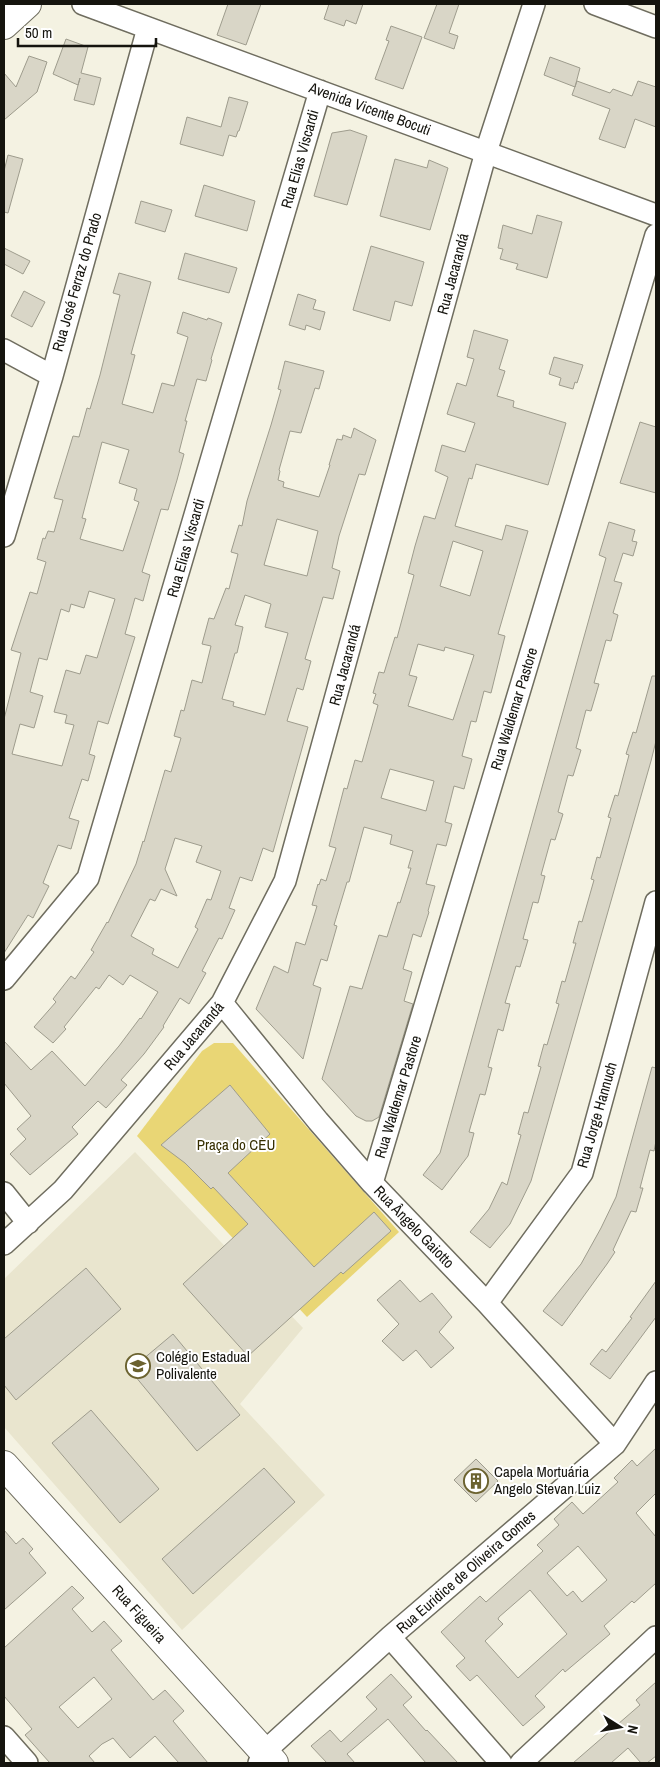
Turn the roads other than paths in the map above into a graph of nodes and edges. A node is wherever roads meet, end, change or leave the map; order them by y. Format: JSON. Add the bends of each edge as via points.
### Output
{"nodes":[{"id":1,"x":27,"y":4,"type":"edge"},
{"id":2,"x":83,"y":4,"type":"edge"},
{"id":3,"x":534,"y":4,"type":"edge"},
{"id":4,"x":595,"y":4,"type":"edge"},
{"id":5,"x":4,"y":25,"type":"edge"},
{"id":6,"x":656,"y":27,"type":"edge"},
{"id":7,"x":148,"y":28,"type":"junction"},
{"id":8,"x":320,"y":91,"type":"junction"},
{"id":9,"x":486,"y":152,"type":"junction"},
{"id":10,"x":656,"y":216,"type":"edge"},
{"id":11,"x":656,"y":235,"type":"edge"},
{"id":12,"x":4,"y":350,"type":"edge"},
{"id":13,"x":52,"y":376,"type":"junction"},
{"id":14,"x":8,"y":510,"type":"edge"},
{"id":15,"x":4,"y":536,"type":"edge"},
{"id":16,"x":656,"y":902,"type":"edge"},
{"id":17,"x":4,"y":979,"type":"edge"},
{"id":18,"x":222,"y":1003,"type":"junction"},
{"id":19,"x":372,"y":1183,"type":"junction"},
{"id":20,"x":4,"y":1193,"type":"edge"},
{"id":21,"x":28,"y":1223,"type":"junction"},
{"id":22,"x":4,"y":1244,"type":"edge"},
{"id":23,"x":487,"y":1303,"type":"junction"},
{"id":24,"x":656,"y":1382,"type":"edge"},
{"id":25,"x":615,"y":1444,"type":"junction"},
{"id":26,"x":4,"y":1465,"type":"edge"},
{"id":27,"x":390,"y":1637,"type":"junction"},
{"id":28,"x":656,"y":1637,"type":"edge"},
{"id":29,"x":4,"y":1737,"type":"edge"},
{"id":30,"x":265,"y":1760,"type":"edge"},
{"id":31,"x":27,"y":1763,"type":"edge"},
{"id":32,"x":501,"y":1763,"type":"edge"},
{"id":33,"x":522,"y":1763,"type":"edge"}],
"edges":[{"from":1,"to":5,"type":"street"},
{"from":2,"to":7,"type":"street","name":"Avenida Vicente Bocuti"},
{"from":3,"to":9,"type":"street","name":"Rua Jacarandá"},
{"from":4,"to":6,"type":"street"},
{"from":7,"to":8,"type":"street","name":"Avenida Vicente Bocuti"},
{"from":7,"to":13,"type":"street","name":"Rua José Ferraz do Prado"},
{"from":8,"to":9,"type":"street","name":"Avenida Vicente Bocuti"},
{"from":8,"to":17,"type":"street","name":"Rua Elias Viscardi","via":[[88,878]]},
{"from":9,"to":10,"type":"street","name":"Avenida Vicente Bocuti"},
{"from":9,"to":18,"type":"street","name":"Rua Jacarandá","via":[[286,881]]},
{"from":11,"to":19,"type":"street","name":"Rua Waldemar Pastore"},
{"from":12,"to":13,"type":"street"},
{"from":13,"to":14,"type":"street","name":"Rua José Ferraz do Prado"},
{"from":14,"to":15,"type":"street","name":"Rua José Ferraz do Prado"},
{"from":16,"to":23,"type":"street","name":"Rua Jorge Hannuch","via":[[582,1173]]},
{"from":18,"to":19,"type":"street","name":"Rua Ângelo Gaiotto"},
{"from":18,"to":21,"type":"street","name":"Rua Jacarandá","via":[[63,1190]]},
{"from":19,"to":23,"type":"street","name":"Rua Ângelo Gaiotto"},
{"from":20,"to":21,"type":"street"},
{"from":21,"to":22,"type":"street","name":"Rua Jacarandá"},
{"from":23,"to":25,"type":"street","name":"Rua Ângelo Gaiotto"},
{"from":24,"to":25,"type":"street","name":"Rua Euridice de Oliveira Gomes"},
{"from":25,"to":27,"type":"street","name":"Rua Euridice de Oliveira Gomes"},
{"from":26,"to":30,"type":"street","name":"Rua Figueira"},
{"from":27,"to":30,"type":"street","name":"Rua Euridice de Oliveira Gomes"},
{"from":27,"to":32,"type":"street"},
{"from":28,"to":33,"type":"street"},
{"from":29,"to":31,"type":"street"}]}
